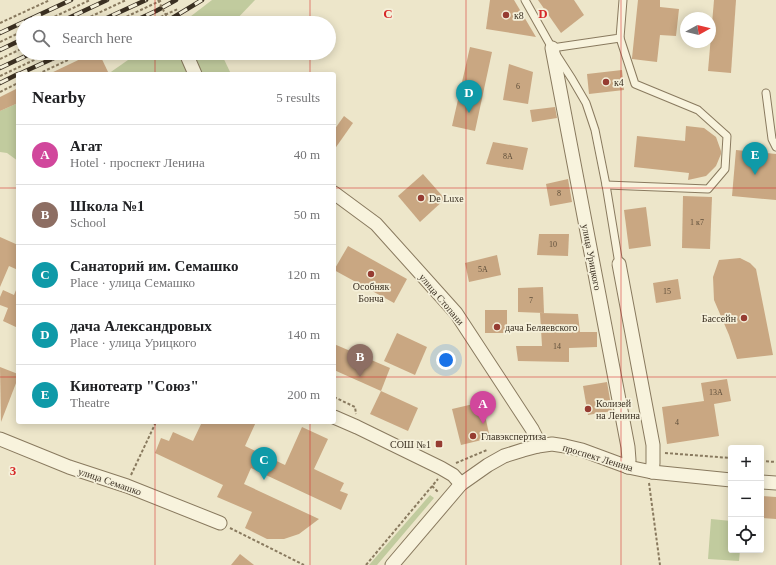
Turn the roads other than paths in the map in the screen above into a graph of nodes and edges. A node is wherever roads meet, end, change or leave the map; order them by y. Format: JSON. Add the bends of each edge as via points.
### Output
{"nodes":[{"id":1,"x":524,"y":0,"type":"edge"},
{"id":2,"x":623,"y":0,"type":"edge"},
{"id":3,"x":620,"y":38,"type":"junction"},
{"id":4,"x":552,"y":48,"type":"junction"},
{"id":5,"x":189,"y":60,"type":"edge"},
{"id":6,"x":194,"y":72,"type":"edge"},
{"id":7,"x":766,"y":93,"type":"dead end"},
{"id":8,"x":776,"y":147,"type":"edge"},
{"id":9,"x":606,"y":185,"type":"junction"},
{"id":10,"x":336,"y":194,"type":"edge"},
{"id":11,"x":619,"y":264,"type":"joint"},
{"id":12,"x":336,"y":418,"type":"edge"},
{"id":13,"x":0,"y":439,"type":"edge"},
{"id":14,"x":538,"y":446,"type":"junction"},
{"id":15,"x":628,"y":466,"type":"junction"},
{"id":16,"x":648,"y":476,"type":"junction"},
{"id":17,"x":728,"y":480,"type":"edge"},
{"id":18,"x":764,"y":482,"type":"edge"},
{"id":19,"x":776,"y":483,"type":"edge"},
{"id":20,"x":461,"y":484,"type":"junction"},
{"id":21,"x":220,"y":523,"type":"dead end"},
{"id":22,"x":392,"y":565,"type":"edge"}],
"edges":[{"from":1,"to":4,"type":"lane"},
{"from":2,"to":3,"type":"lane"},
{"from":3,"to":4,"type":"lane"},
{"from":3,"to":9,"type":"lane","via":[[635,84],[698,110],[727,136],[725,169],[708,190]]},
{"from":4,"to":9,"type":"lane","via":[[586,103],[595,130]]},
{"from":4,"to":15,"type":"street","name":"улица Урицкого","via":[[628,447]]},
{"from":5,"to":6,"type":"street"},
{"from":7,"to":8,"type":"lane","via":[[772,139]]},
{"from":9,"to":11,"type":"lane"},
{"from":10,"to":14,"type":"street","name":"улица Стопани","via":[[376,224],[456,313],[532,430]]},
{"from":11,"to":16,"type":"street","via":[[653,445],[653,463]]},
{"from":12,"to":20,"type":"street","via":[[441,468]]},
{"from":13,"to":21,"type":"street","name":"улица Семашко"},
{"from":14,"to":15,"type":"street","name":"проспект Ленина","via":[[565,446]]},
{"from":14,"to":20,"type":"street","name":"проспект Ленина","via":[[504,456]]},
{"from":15,"to":16,"type":"street","name":"проспект Ленина"},
{"from":16,"to":17,"type":"street","name":"проспект Ленина"},
{"from":18,"to":19,"type":"street"},
{"from":20,"to":22,"type":"street","name":"проспект Ленина"}]}
